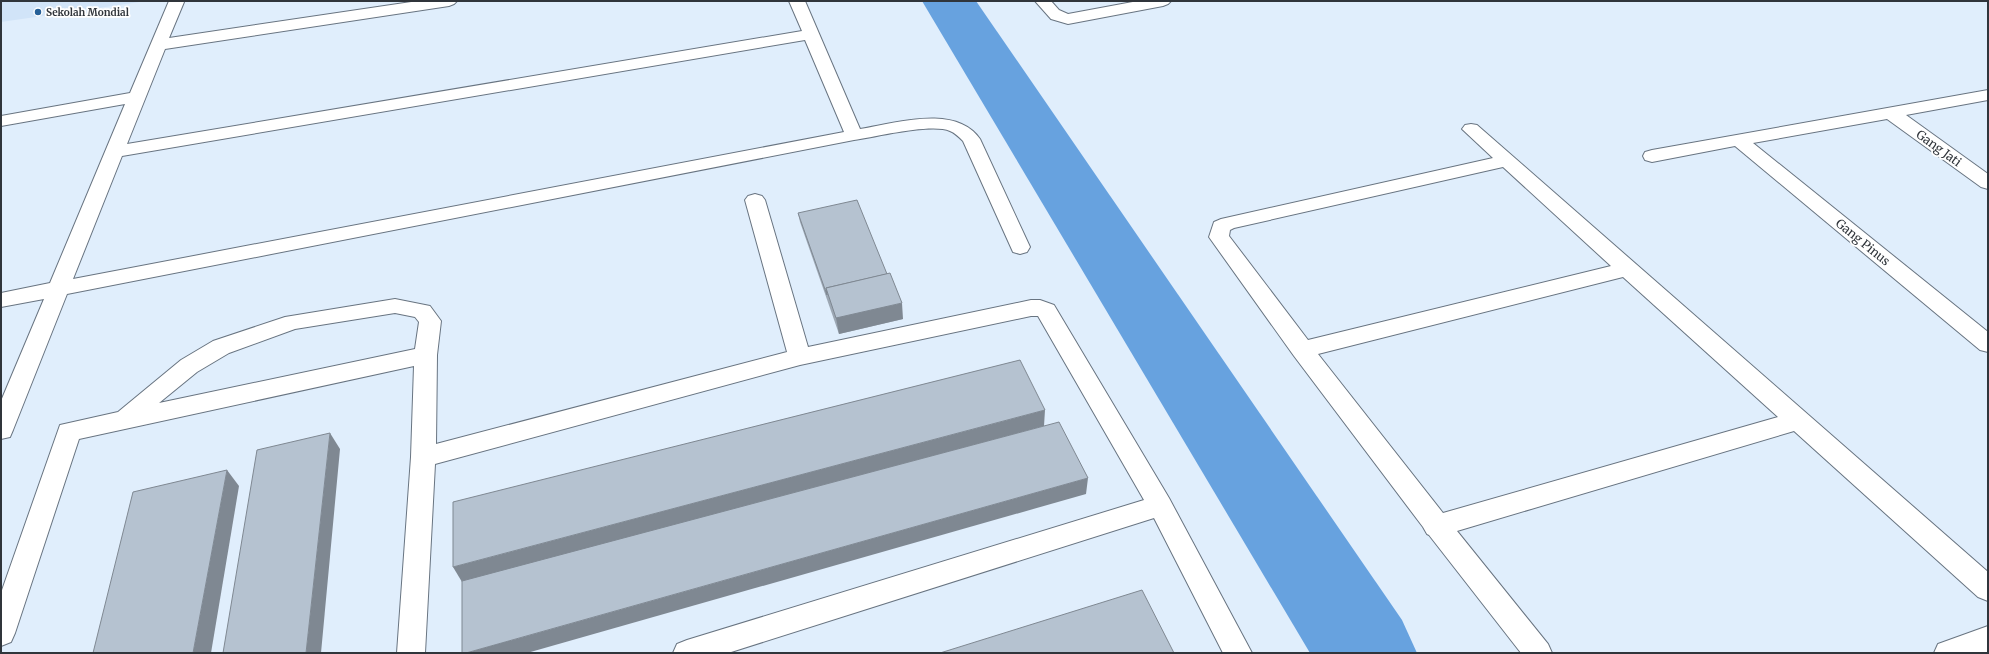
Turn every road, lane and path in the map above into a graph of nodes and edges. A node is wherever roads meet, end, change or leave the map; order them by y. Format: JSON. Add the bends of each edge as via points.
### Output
{"nodes":[{"id":1,"x":449,"y":1,"type":"edge"},
{"id":2,"x":797,"y":1,"type":"edge"},
{"id":3,"x":1043,"y":1,"type":"edge"},
{"id":4,"x":1163,"y":1,"type":"edge"},
{"id":5,"x":176,"y":2,"type":"dead end"},
{"id":6,"x":811,"y":34,"type":"junction"},
{"id":7,"x":158,"y":45,"type":"junction"},
{"id":8,"x":1988,"y":95,"type":"edge"},
{"id":9,"x":137,"y":97,"type":"junction"},
{"id":10,"x":1891,"y":113,"type":"junction"},
{"id":11,"x":1,"y":121,"type":"edge"},
{"id":12,"x":1471,"y":129,"type":"dead end"},
{"id":13,"x":854,"y":135,"type":"junction"},
{"id":14,"x":1738,"y":140,"type":"junction"},
{"id":15,"x":115,"y":152,"type":"junction"},
{"id":16,"x":1652,"y":156,"type":"dead end"},
{"id":17,"x":1506,"y":161,"type":"junction"},
{"id":18,"x":1988,"y":183,"type":"edge"},
{"id":19,"x":755,"y":200,"type":"dead end"},
{"id":20,"x":1020,"y":247,"type":"dead end"},
{"id":21,"x":1627,"y":269,"type":"junction"},
{"id":22,"x":58,"y":289,"type":"junction"},
{"id":23,"x":1,"y":300,"type":"edge"},
{"id":24,"x":1988,"y":344,"type":"edge"},
{"id":25,"x":1302,"y":350,"type":"junction"},
{"id":26,"x":426,"y":355,"type":"junction"},
{"id":27,"x":800,"y":357,"type":"junction"},
{"id":28,"x":124,"y":419,"type":"junction"},
{"id":29,"x":1798,"y":420,"type":"junction"},
{"id":30,"x":1,"y":430,"type":"edge"},
{"id":31,"x":423,"y":457,"type":"junction"},
{"id":32,"x":1160,"y":505,"type":"junction"},
{"id":33,"x":1436,"y":526,"type":"junction"},
{"id":34,"x":1988,"y":589,"type":"edge"},
{"id":35,"x":1,"y":633,"type":"edge"},
{"id":36,"x":1988,"y":639,"type":"edge"},
{"id":37,"x":411,"y":653,"type":"edge"},
{"id":38,"x":687,"y":653,"type":"edge"},
{"id":39,"x":1238,"y":653,"type":"edge"},
{"id":40,"x":1538,"y":653,"type":"edge"},
{"id":41,"x":1948,"y":653,"type":"edge"}],
"edges":[{"from":1,"to":7,"type":"street"},
{"from":2,"to":6,"type":"street"},
{"from":3,"to":4,"type":"street","via":[[1053,14],[1068,19]]},
{"from":5,"to":7,"type":"street"},
{"from":6,"to":13,"type":"street"},
{"from":6,"to":15,"type":"street"},
{"from":7,"to":9,"type":"street"},
{"from":8,"to":10,"type":"street"},
{"from":9,"to":11,"type":"street"},
{"from":9,"to":15,"type":"street"},
{"from":10,"to":14,"type":"street"},
{"from":10,"to":18,"type":"street","name":"Gang Jati"},
{"from":12,"to":17,"type":"street"},
{"from":13,"to":20,"type":"street","via":[[938,123],[964,131],[972,139]]},
{"from":13,"to":22,"type":"street"},
{"from":14,"to":16,"type":"street"},
{"from":14,"to":24,"type":"street","name":"Gang Pinus"},
{"from":15,"to":22,"type":"street"},
{"from":17,"to":21,"type":"street"},
{"from":17,"to":25,"type":"street","via":[[1236,221],[1221,227],[1220,237]]},
{"from":19,"to":27,"type":"street"},
{"from":21,"to":25,"type":"street"},
{"from":21,"to":29,"type":"street"},
{"from":22,"to":23,"type":"street"},
{"from":22,"to":30,"type":"street"},
{"from":25,"to":33,"type":"street"},
{"from":26,"to":28,"type":"street"},
{"from":26,"to":28,"type":"street","via":[[430,321],[422,311],[395,306],[293,322],[221,347],[196,362]]},
{"from":26,"to":31,"type":"street"},
{"from":27,"to":31,"type":"street"},
{"from":27,"to":32,"type":"street","via":[[1031,308],[1046,310]]},
{"from":28,"to":35,"type":"street","via":[[69,432]]},
{"from":29,"to":33,"type":"street"},
{"from":29,"to":34,"type":"street"},
{"from":31,"to":37,"type":"street"},
{"from":32,"to":38,"type":"street"},
{"from":32,"to":39,"type":"street"},
{"from":33,"to":40,"type":"street"},
{"from":36,"to":41,"type":"street"}]}
